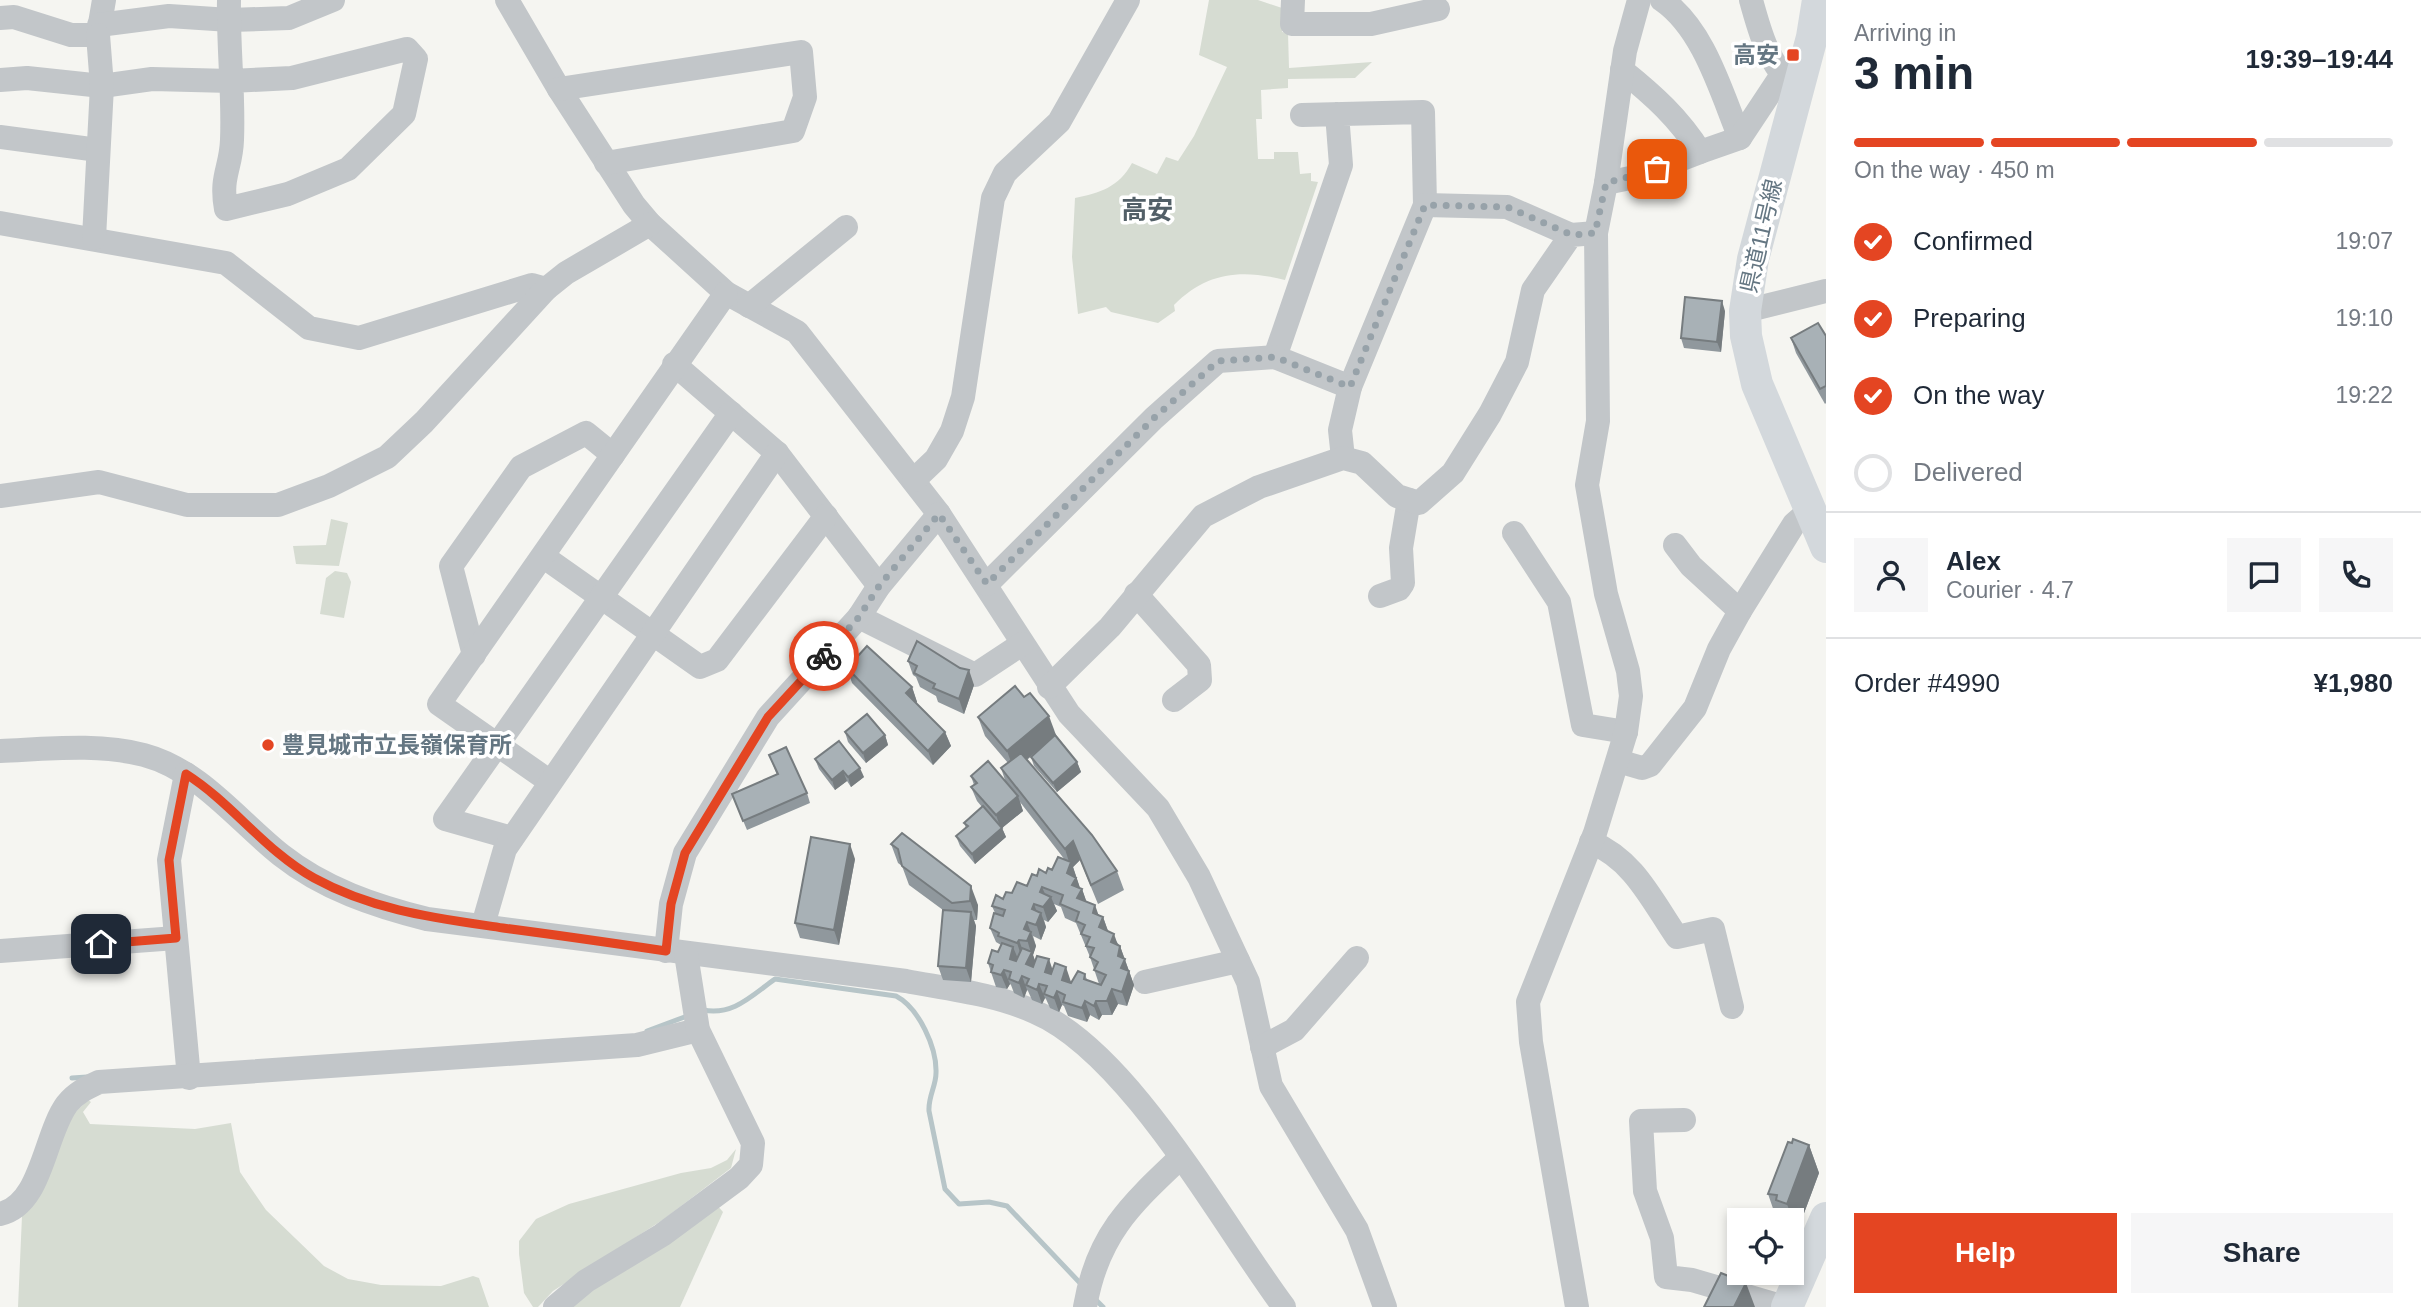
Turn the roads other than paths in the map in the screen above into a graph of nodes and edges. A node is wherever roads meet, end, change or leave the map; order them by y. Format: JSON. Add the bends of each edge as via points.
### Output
{"nodes":[{"id":1,"x":104,"y":0,"type":"edge"},
{"id":2,"x":333,"y":0,"type":"edge"},
{"id":3,"x":507,"y":0,"type":"edge"},
{"id":4,"x":1128,"y":0,"type":"edge"},
{"id":5,"x":1293,"y":0,"type":"edge"},
{"id":6,"x":1639,"y":0,"type":"edge"},
{"id":7,"x":1662,"y":0,"type":"edge"},
{"id":8,"x":1751,"y":0,"type":"edge"},
{"id":9,"x":1818,"y":0,"type":"edge"},
{"id":10,"x":1438,"y":9,"type":"dead end"},
{"id":11,"x":229,"y":10,"type":"edge"},
{"id":12,"x":0,"y":18,"type":"edge"},
{"id":13,"x":98,"y":30,"type":"junction"},
{"id":14,"x":1622,"y":70,"type":"junction"},
{"id":15,"x":0,"y":80,"type":"edge"},
{"id":16,"x":231,"y":81,"type":"junction"},
{"id":17,"x":1789,"y":83,"type":"junction"},
{"id":18,"x":102,"y":86,"type":"junction"},
{"id":19,"x":559,"y":89,"type":"junction"},
{"id":20,"x":1337,"y":114,"type":"junction"},
{"id":21,"x":1303,"y":115,"type":"dead end"},
{"id":22,"x":0,"y":137,"type":"edge"},
{"id":23,"x":1740,"y":138,"type":"junction"},
{"id":24,"x":98,"y":150,"type":"junction"},
{"id":25,"x":1700,"y":152,"type":"junction"},
{"id":26,"x":606,"y":163,"type":"junction"},
{"id":27,"x":1606,"y":183,"type":"junction"},
{"id":28,"x":1425,"y":205,"type":"junction"},
{"id":29,"x":0,"y":223,"type":"edge"},
{"id":30,"x":650,"y":224,"type":"junction"},
{"id":31,"x":846,"y":227,"type":"dead end"},
{"id":32,"x":1583,"y":234,"type":"junction"},
{"id":33,"x":94,"y":238,"type":"junction"},
{"id":34,"x":546,"y":289,"type":"junction"},
{"id":35,"x":1826,"y":291,"type":"edge"},
{"id":36,"x":726,"y":293,"type":"junction"},
{"id":37,"x":749,"y":306,"type":"junction"},
{"id":38,"x":1745,"y":311,"type":"junction"},
{"id":39,"x":1275,"y":357,"type":"junction"},
{"id":40,"x":674,"y":364,"type":"junction"},
{"id":41,"x":1350,"y":387,"type":"junction"},
{"id":42,"x":732,"y":413,"type":"junction"},
{"id":43,"x":777,"y":453,"type":"junction"},
{"id":44,"x":613,"y":455,"type":"junction"},
{"id":45,"x":1343,"y":458,"type":"junction"},
{"id":46,"x":914,"y":480,"type":"junction"},
{"id":47,"x":0,"y":496,"type":"edge"},
{"id":48,"x":1409,"y":500,"type":"junction"},
{"id":49,"x":1810,"y":510,"type":"junction"},
{"id":50,"x":939,"y":514,"type":"junction"},
{"id":51,"x":826,"y":516,"type":"junction"},
{"id":52,"x":1514,"y":533,"type":"dead end"},
{"id":53,"x":1675,"y":545,"type":"dead end"},
{"id":54,"x":1826,"y":547,"type":"edge"},
{"id":55,"x":544,"y":557,"type":"junction"},
{"id":56,"x":987,"y":584,"type":"junction"},
{"id":57,"x":879,"y":586,"type":"junction"},
{"id":58,"x":1136,"y":594,"type":"junction"},
{"id":59,"x":1380,"y":596,"type":"dead end"},
{"id":60,"x":600,"y":597,"type":"junction"},
{"id":61,"x":1740,"y":611,"type":"junction"},
{"id":62,"x":859,"y":617,"type":"junction"},
{"id":63,"x":652,"y":633,"type":"junction"},
{"id":64,"x":1023,"y":644,"type":"junction"},
{"id":65,"x":474,"y":655,"type":"junction"},
{"id":66,"x":1049,"y":687,"type":"junction"},
{"id":67,"x":1174,"y":700,"type":"dead end"},
{"id":68,"x":1626,"y":733,"type":"junction"},
{"id":69,"x":495,"y":744,"type":"junction"},
{"id":70,"x":0,"y":751,"type":"edge"},
{"id":71,"x":1618,"y":761,"type":"junction"},
{"id":72,"x":186,"y":774,"type":"junction"},
{"id":73,"x":549,"y":781,"type":"junction"},
{"id":74,"x":512,"y":838,"type":"junction"},
{"id":75,"x":1591,"y":842,"type":"junction"},
{"id":76,"x":483,"y":925,"type":"junction"},
{"id":77,"x":176,"y":938,"type":"junction"},
{"id":78,"x":0,"y":951,"type":"edge"},
{"id":79,"x":676,"y":952,"type":"junction"},
{"id":80,"x":1357,"y":958,"type":"dead end"},
{"id":81,"x":1238,"y":961,"type":"junction"},
{"id":82,"x":1145,"y":982,"type":"dead end"},
{"id":83,"x":1732,"y":1007,"type":"dead end"},
{"id":84,"x":698,"y":1030,"type":"junction"},
{"id":85,"x":1262,"y":1047,"type":"junction"},
{"id":86,"x":189,"y":1078,"type":"junction"},
{"id":87,"x":1684,"y":1120,"type":"dead end"},
{"id":88,"x":1180,"y":1158,"type":"junction"},
{"id":89,"x":0,"y":1214,"type":"edge"},
{"id":90,"x":1826,"y":1218,"type":"edge"},
{"id":91,"x":555,"y":1307,"type":"edge"},
{"id":92,"x":1085,"y":1307,"type":"edge"},
{"id":93,"x":1284,"y":1307,"type":"edge"},
{"id":94,"x":1385,"y":1307,"type":"edge"},
{"id":95,"x":1577,"y":1307,"type":"edge"},
{"id":96,"x":1785,"y":1307,"type":"edge"}],
"edges":[{"from":1,"to":13,"type":"street"},
{"from":2,"to":11,"type":"street","via":[[289,18]]},
{"from":3,"to":19,"type":"street"},
{"from":4,"to":46,"type":"street","via":[[1059,122],[1005,173],[993,198],[963,397],[936,459]]},
{"from":5,"to":10,"type":"street","via":[[1292,24],[1370,24]]},
{"from":6,"to":14,"type":"street"},
{"from":7,"to":23,"type":"street","via":[[1675,9],[1705,54]]},
{"from":8,"to":17,"type":"street","via":[[1764,46]]},
{"from":9,"to":17,"type":"main road","name":"県道11号線","via":[[1812,37]]},
{"from":11,"to":13,"type":"street"},
{"from":11,"to":16,"type":"street"},
{"from":12,"to":13,"type":"street","via":[[15,17],[71,35]]},
{"from":13,"to":18,"type":"street"},
{"from":14,"to":25,"type":"street","via":[[1663,103]]},
{"from":14,"to":27,"type":"street"},
{"from":15,"to":18,"type":"street","via":[[27,78]]},
{"from":16,"to":16,"type":"street","via":[[232,143],[222,186],[226,209],[288,194],[348,169],[404,114],[416,59],[407,50],[292,78]]},
{"from":16,"to":18,"type":"street","via":[[152,79]]},
{"from":17,"to":23,"type":"street"},
{"from":17,"to":38,"type":"main road","name":"県道11号線"},
{"from":18,"to":24,"type":"street"},
{"from":19,"to":26,"type":"street"},
{"from":19,"to":26,"type":"street","via":[[801,52],[805,97],[793,131]]},
{"from":20,"to":21,"type":"street"},
{"from":20,"to":28,"type":"street","via":[[1423,112]]},
{"from":20,"to":39,"type":"street","via":[[1341,165]]},
{"from":22,"to":24,"type":"street"},
{"from":23,"to":25,"type":"street"},
{"from":24,"to":33,"type":"street"},
{"from":25,"to":27,"type":"street"},
{"from":26,"to":30,"type":"street"},
{"from":27,"to":32,"type":"street"},
{"from":28,"to":32,"type":"street","via":[[1507,207]]},
{"from":28,"to":41,"type":"street"},
{"from":29,"to":33,"type":"street"},
{"from":30,"to":34,"type":"street"},
{"from":30,"to":36,"type":"street"},
{"from":31,"to":37,"type":"street"},
{"from":32,"to":48,"type":"street","via":[[1532,290],[1517,362],[1461,461],[1419,503]]},
{"from":32,"to":68,"type":"street","via":[[1598,421],[1587,485],[1606,594],[1628,671],[1631,696]]},
{"from":33,"to":34,"type":"street","via":[[226,263],[309,328],[359,338],[532,285]]},
{"from":34,"to":47,"type":"street","via":[[387,457],[329,486],[278,505],[187,505],[99,482]]},
{"from":35,"to":38,"type":"street"},
{"from":36,"to":37,"type":"street"},
{"from":36,"to":40,"type":"street"},
{"from":37,"to":46,"type":"street","via":[[797,331]]},
{"from":38,"to":49,"type":"main road","name":"県道11号線","via":[[1757,384]]},
{"from":39,"to":41,"type":"street"},
{"from":39,"to":56,"type":"street","via":[[1218,361]]},
{"from":40,"to":42,"type":"street"},
{"from":40,"to":44,"type":"street"},
{"from":41,"to":45,"type":"street","via":[[1340,430]]},
{"from":42,"to":43,"type":"street"},
{"from":42,"to":60,"type":"street"},
{"from":43,"to":51,"type":"street"},
{"from":43,"to":63,"type":"street"},
{"from":44,"to":55,"type":"street"},
{"from":44,"to":65,"type":"street","via":[[586,433],[521,467],[451,566]]},
{"from":45,"to":48,"type":"street","via":[[1362,463],[1397,496]]},
{"from":45,"to":58,"type":"street","via":[[1259,487],[1203,516]]},
{"from":46,"to":50,"type":"street"},
{"from":48,"to":59,"type":"street","via":[[1401,548],[1403,583]]},
{"from":49,"to":54,"type":"main road","name":"県道11号線"},
{"from":49,"to":61,"type":"street","via":[[1794,524]]},
{"from":50,"to":56,"type":"street"},
{"from":50,"to":57,"type":"street"},
{"from":51,"to":57,"type":"street"},
{"from":51,"to":63,"type":"street","via":[[717,660],[701,667]]},
{"from":52,"to":68,"type":"street","via":[[1559,602],[1583,725]]},
{"from":53,"to":61,"type":"street"},
{"from":55,"to":60,"type":"street"},
{"from":55,"to":65,"type":"street"},
{"from":56,"to":64,"type":"street"},
{"from":57,"to":62,"type":"street"},
{"from":58,"to":66,"type":"street","via":[[1110,627]]},
{"from":58,"to":67,"type":"street","via":[[1199,665],[1200,680]]},
{"from":60,"to":63,"type":"street"},
{"from":60,"to":69,"type":"street"},
{"from":61,"to":71,"type":"street","via":[[1695,708],[1650,765],[1642,768]]},
{"from":62,"to":64,"type":"street","via":[[975,675]]},
{"from":62,"to":79,"type":"street","via":[[768,717],[685,853],[671,904]]},
{"from":63,"to":73,"type":"street"},
{"from":64,"to":66,"type":"street"},
{"from":65,"to":69,"type":"street","via":[[439,704]]},
{"from":66,"to":81,"type":"street","via":[[1158,808],[1199,877]]},
{"from":68,"to":71,"type":"street"},
{"from":69,"to":73,"type":"street"},
{"from":69,"to":74,"type":"street","via":[[445,819]]},
{"from":70,"to":72,"type":"street","via":[[103,748],[145,755]]},
{"from":71,"to":75,"type":"street"},
{"from":72,"to":76,"type":"street","via":[[313,877],[385,909]]},
{"from":72,"to":77,"type":"street","via":[[169,860]]},
{"from":73,"to":74,"type":"street"},
{"from":74,"to":76,"type":"street"},
{"from":75,"to":83,"type":"street","via":[[1627,863],[1677,937],[1713,929]]},
{"from":75,"to":95,"type":"street","via":[[1528,1002]]},
{"from":76,"to":79,"type":"street"},
{"from":77,"to":78,"type":"street"},
{"from":77,"to":86,"type":"street"},
{"from":79,"to":84,"type":"street"},
{"from":79,"to":88,"type":"street","via":[[906,981],[978,994],[1036,1012],[1092,1051],[1140,1103]]},
{"from":80,"to":85,"type":"street","via":[[1294,1030]]},
{"from":81,"to":82,"type":"street"},
{"from":81,"to":85,"type":"street","via":[[1248,982]]},
{"from":84,"to":86,"type":"street","via":[[637,1045]]},
{"from":84,"to":91,"type":"street","via":[[753,1143],[751,1165],[662,1235]]},
{"from":85,"to":94,"type":"street","via":[[1271,1086],[1357,1230]]},
{"from":86,"to":89,"type":"street","via":[[99,1082],[80,1091],[66,1106],[26,1198],[10,1212]]},
{"from":87,"to":96,"type":"street","via":[[1641,1122],[1645,1191],[1662,1238],[1666,1277]]},
{"from":88,"to":92,"type":"street","via":[[1132,1203],[1112,1230],[1090,1278]]},
{"from":88,"to":93,"type":"street"},
{"from":90,"to":96,"type":"main road"}]}
